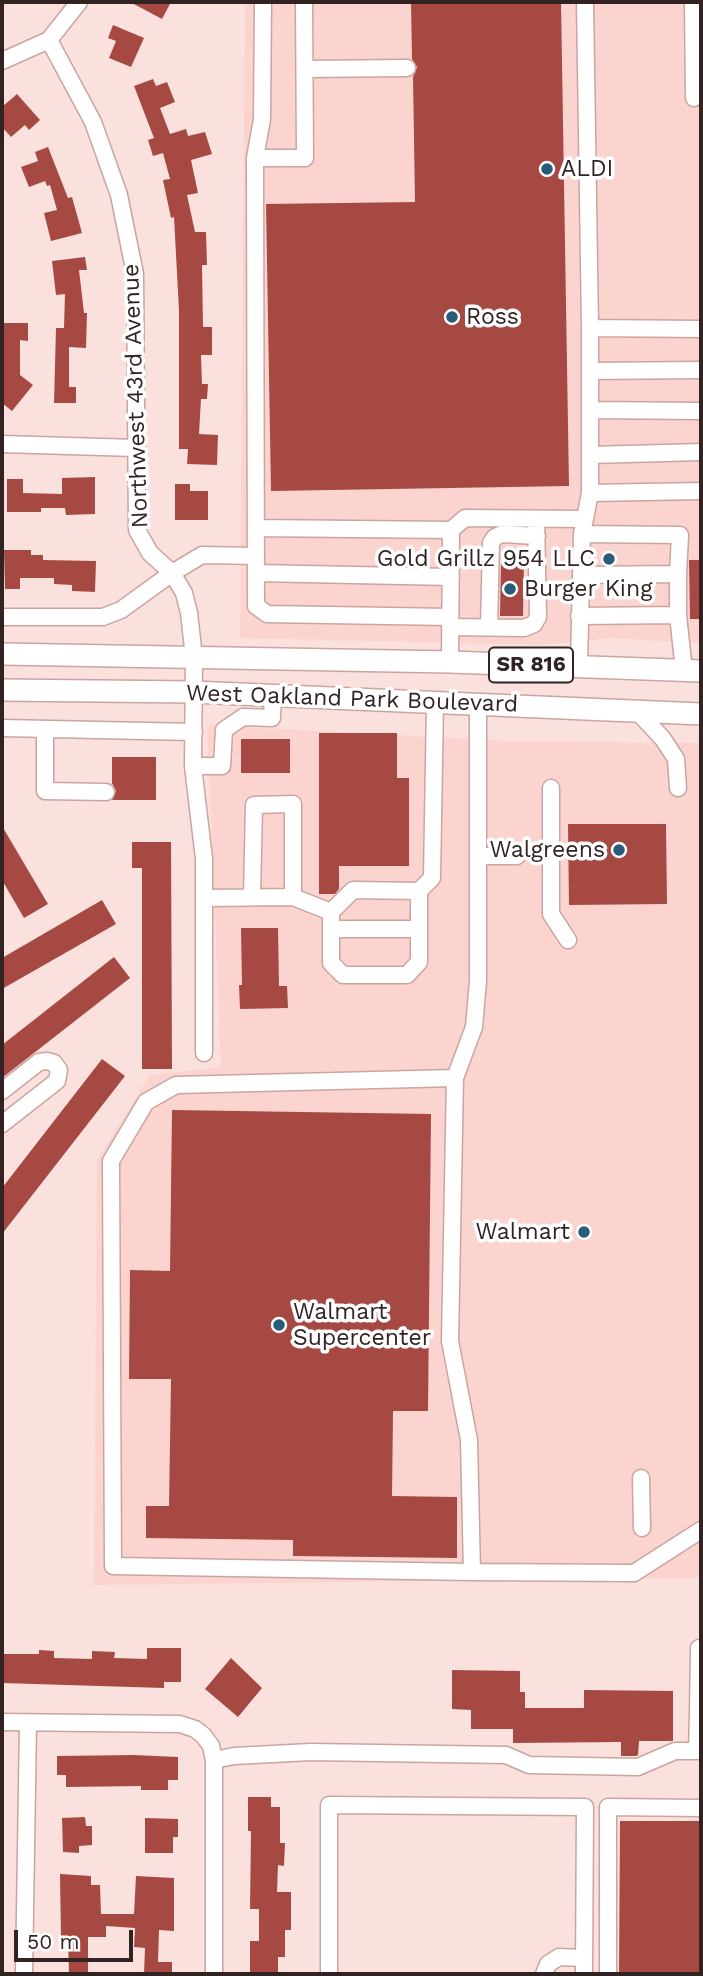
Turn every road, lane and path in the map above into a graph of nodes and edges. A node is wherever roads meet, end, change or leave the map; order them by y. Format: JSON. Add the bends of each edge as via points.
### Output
{"nodes":[{"id":1,"x":79,"y":2,"type":"edge"},
{"id":2,"x":263,"y":2,"type":"edge"},
{"id":3,"x":304,"y":2,"type":"edge"},
{"id":4,"x":584,"y":2,"type":"edge"},
{"id":5,"x":693,"y":2,"type":"edge"},
{"id":6,"x":49,"y":40,"type":"junction"},
{"id":7,"x":697,"y":51,"type":"edge"},
{"id":8,"x":2,"y":61,"type":"edge"},
{"id":9,"x":407,"y":68,"type":"dead end"},
{"id":10,"x":304,"y":69,"type":"junction"},
{"id":11,"x":694,"y":98,"type":"dead end"},
{"id":12,"x":255,"y":158,"type":"junction"},
{"id":13,"x":590,"y":328,"type":"junction"},
{"id":14,"x":701,"y":329,"type":"edge"},
{"id":15,"x":701,"y":370,"type":"edge"},
{"id":16,"x":590,"y":371,"type":"junction"},
{"id":17,"x":590,"y":410,"type":"junction"},
{"id":18,"x":701,"y":411,"type":"edge"},
{"id":19,"x":2,"y":444,"type":"edge"},
{"id":20,"x":136,"y":448,"type":"junction"},
{"id":21,"x":701,"y":452,"type":"edge"},
{"id":22,"x":590,"y":455,"type":"junction"},
{"id":23,"x":701,"y":491,"type":"edge"},
{"id":24,"x":590,"y":493,"type":"junction"},
{"id":25,"x":536,"y":519,"type":"junction"},
{"id":26,"x":583,"y":526,"type":"junction"},
{"id":27,"x":256,"y":528,"type":"junction"},
{"id":28,"x":451,"y":530,"type":"junction"},
{"id":29,"x":537,"y":536,"type":"junction"},
{"id":30,"x":256,"y":556,"type":"junction"},
{"id":31,"x":172,"y":573,"type":"junction"},
{"id":32,"x":256,"y":573,"type":"junction"},
{"id":33,"x":678,"y":574,"type":"junction"},
{"id":34,"x":581,"y":575,"type":"junction"},
{"id":35,"x":451,"y":577,"type":"junction"},
{"id":36,"x":579,"y":615,"type":"junction"},
{"id":37,"x":678,"y":615,"type":"junction"},
{"id":38,"x":2,"y":617,"type":"edge"},
{"id":39,"x":450,"y":622,"type":"junction"},
{"id":40,"x":489,"y":627,"type":"junction"},
{"id":41,"x":2,"y":654,"type":"edge"},
{"id":42,"x":194,"y":657,"type":"junction"},
{"id":43,"x":450,"y":662,"type":"junction"},
{"id":44,"x":579,"y":666,"type":"junction"},
{"id":45,"x":693,"y":671,"type":"edge"},
{"id":46,"x":2,"y":690,"type":"edge"},
{"id":47,"x":193,"y":692,"type":"junction"},
{"id":48,"x":273,"y":695,"type":"junction"},
{"id":49,"x":435,"y":703,"type":"junction"},
{"id":50,"x":478,"y":705,"type":"junction"},
{"id":51,"x":637,"y":711,"type":"junction"},
{"id":52,"x":701,"y":714,"type":"edge"},
{"id":53,"x":2,"y":728,"type":"edge"},
{"id":54,"x":45,"y":729,"type":"junction"},
{"id":55,"x":194,"y":732,"type":"junction"},
{"id":56,"x":193,"y":766,"type":"junction"},
{"id":57,"x":551,"y":788,"type":"dead end"},
{"id":58,"x":678,"y":788,"type":"dead end"},
{"id":59,"x":106,"y":792,"type":"dead end"},
{"id":60,"x":478,"y":856,"type":"junction"},
{"id":61,"x":517,"y":856,"type":"dead end"},
{"id":62,"x":419,"y":891,"type":"junction"},
{"id":63,"x":252,"y":897,"type":"junction"},
{"id":64,"x":293,"y":897,"type":"junction"},
{"id":65,"x":204,"y":898,"type":"junction"},
{"id":66,"x":331,"y":912,"type":"junction"},
{"id":67,"x":331,"y":929,"type":"junction"},
{"id":68,"x":419,"y":929,"type":"junction"},
{"id":69,"x":568,"y":940,"type":"dead end"},
{"id":70,"x":204,"y":1053,"type":"dead end"},
{"id":71,"x":455,"y":1078,"type":"junction"},
{"id":72,"x":2,"y":1091,"type":"edge"},
{"id":73,"x":2,"y":1124,"type":"edge"},
{"id":74,"x":641,"y":1479,"type":"dead end"},
{"id":75,"x":642,"y":1528,"type":"dead end"},
{"id":76,"x":701,"y":1530,"type":"edge"},
{"id":77,"x":472,"y":1572,"type":"junction"},
{"id":78,"x":699,"y":1648,"type":"dead end"},
{"id":79,"x":700,"y":1673,"type":"edge"},
{"id":80,"x":700,"y":1712,"type":"edge"},
{"id":81,"x":2,"y":1722,"type":"edge"},
{"id":82,"x":28,"y":1723,"type":"junction"},
{"id":83,"x":699,"y":1751,"type":"edge"},
{"id":84,"x":214,"y":1760,"type":"junction"},
{"id":85,"x":701,"y":1808,"type":"edge"},
{"id":86,"x":584,"y":1966,"type":"edge"},
{"id":87,"x":24,"y":1974,"type":"edge"},
{"id":88,"x":214,"y":1974,"type":"edge"},
{"id":89,"x":329,"y":1974,"type":"edge"},
{"id":90,"x":544,"y":1974,"type":"edge"},
{"id":91,"x":608,"y":1974,"type":"edge"}],
"edges":[{"from":1,"to":6,"type":"street"},
{"from":2,"to":12,"type":"street","via":[[262,119]]},
{"from":3,"to":10,"type":"street"},
{"from":4,"to":13,"type":"street"},
{"from":5,"to":7,"type":"street"},
{"from":6,"to":8,"type":"street"},
{"from":6,"to":20,"type":"street","name":"Northwest 43rd Avenue","via":[[93,122],[119,195],[135,274]]},
{"from":7,"to":11,"type":"street"},
{"from":9,"to":10,"type":"street"},
{"from":10,"to":12,"type":"street","via":[[305,158]]},
{"from":12,"to":27,"type":"street"},
{"from":13,"to":14,"type":"street"},
{"from":13,"to":16,"type":"street"},
{"from":15,"to":16,"type":"street"},
{"from":16,"to":17,"type":"street"},
{"from":17,"to":18,"type":"street"},
{"from":17,"to":22,"type":"street"},
{"from":19,"to":20,"type":"street"},
{"from":20,"to":31,"type":"street","name":"Northwest 43rd Avenue","via":[[137,530],[150,553]]},
{"from":21,"to":22,"type":"street"},
{"from":22,"to":24,"type":"street"},
{"from":23,"to":24,"type":"street"},
{"from":24,"to":26,"type":"street"},
{"from":25,"to":26,"type":"street"},
{"from":25,"to":28,"type":"street","via":[[465,518]]},
{"from":25,"to":29,"type":"street"},
{"from":26,"to":33,"type":"street","via":[[680,535]]},
{"from":26,"to":34,"type":"street"},
{"from":27,"to":28,"type":"street"},
{"from":27,"to":30,"type":"street"},
{"from":28,"to":35,"type":"street"},
{"from":29,"to":40,"type":"street","via":[[502,534],[491,543]]},
{"from":29,"to":40,"type":"street","via":[[538,617],[524,628]]},
{"from":30,"to":31,"type":"street","via":[[202,555]]},
{"from":30,"to":32,"type":"street"},
{"from":31,"to":38,"type":"street","via":[[121,610],[103,617]]},
{"from":31,"to":42,"type":"street","name":"Northwest 43rd Avenue","via":[[184,593]]},
{"from":32,"to":35,"type":"street"},
{"from":32,"to":39,"type":"street","via":[[256,606],[267,614]]},
{"from":33,"to":34,"type":"street"},
{"from":33,"to":37,"type":"street"},
{"from":34,"to":36,"type":"street"},
{"from":35,"to":39,"type":"street"},
{"from":36,"to":37,"type":"street"},
{"from":36,"to":44,"type":"street"},
{"from":37,"to":45,"type":"street"},
{"from":39,"to":40,"type":"street"},
{"from":39,"to":43,"type":"street"},
{"from":41,"to":42,"type":"main road","name":"West Oakland Park Boulevard","number":"SR 816"},
{"from":42,"to":43,"type":"main road","name":"West Oakland Park Boulevard","number":"SR 816"},
{"from":42,"to":47,"type":"street","name":"Northwest 43rd Avenue"},
{"from":43,"to":44,"type":"main road","name":"West Oakland Park Boulevard","number":"SR 816"},
{"from":44,"to":45,"type":"main road","name":"West Oakland Park Boulevard","number":"SR 816"},
{"from":46,"to":47,"type":"main road","name":"West Oakland Park Boulevard","number":"SR 816"},
{"from":47,"to":48,"type":"main road","name":"West Oakland Park Boulevard","number":"SR 816"},
{"from":47,"to":55,"type":"street","name":"Northwest 43rd Avenue"},
{"from":48,"to":49,"type":"main road","name":"West Oakland Park Boulevard","number":"SR 816"},
{"from":48,"to":56,"type":"street","via":[[272,718],[243,717],[224,730],[222,766]]},
{"from":49,"to":50,"type":"main road","name":"West Oakland Park Boulevard","number":"SR 816"},
{"from":49,"to":62,"type":"street","via":[[432,878]]},
{"from":50,"to":51,"type":"main road","name":"West Oakland Park Boulevard","number":"SR 816"},
{"from":50,"to":60,"type":"street"},
{"from":51,"to":52,"type":"main road","name":"West Oakland Park Boulevard","number":"SR 816"},
{"from":51,"to":58,"type":"street","via":[[676,759]]},
{"from":53,"to":54,"type":"street"},
{"from":54,"to":55,"type":"street"},
{"from":54,"to":59,"type":"street","via":[[45,791]]},
{"from":55,"to":56,"type":"street","name":"Northwest 43rd Avenue"},
{"from":56,"to":65,"type":"street","name":"Northwest 43rd Avenue"},
{"from":57,"to":69,"type":"street","via":[[551,915]]},
{"from":60,"to":61,"type":"street"},
{"from":60,"to":71,"type":"street","via":[[474,1027]]},
{"from":62,"to":66,"type":"street","via":[[353,890]]},
{"from":62,"to":68,"type":"street"},
{"from":63,"to":64,"type":"street"},
{"from":63,"to":64,"type":"street","via":[[254,805],[293,804]]},
{"from":63,"to":65,"type":"street"},
{"from":64,"to":66,"type":"street"},
{"from":65,"to":70,"type":"street","name":"Northwest 43rd Avenue"},
{"from":66,"to":67,"type":"street"},
{"from":67,"to":68,"type":"street"},
{"from":67,"to":68,"type":"street","via":[[331,963],[343,975],[407,975],[419,961]]},
{"from":71,"to":77,"type":"street","via":[[450,1341],[469,1440]]},
{"from":71,"to":77,"type":"street","via":[[176,1086],[146,1102],[111,1161],[113,1566]]},
{"from":72,"to":73,"type":"street","via":[[39,1062],[47,1060],[59,1070],[57,1081]]},
{"from":74,"to":75,"type":"street"},
{"from":76,"to":77,"type":"street","via":[[634,1573]]},
{"from":78,"to":79,"type":"street"},
{"from":79,"to":80,"type":"street"},
{"from":80,"to":83,"type":"street"},
{"from":81,"to":82,"type":"street"},
{"from":82,"to":84,"type":"street","via":[[180,1724],[203,1735]]},
{"from":82,"to":87,"type":"street"},
{"from":83,"to":84,"type":"street","via":[[675,1751],[638,1766],[529,1765],[506,1755],[325,1752],[234,1755]]},
{"from":84,"to":88,"type":"street"},
{"from":85,"to":91,"type":"street","via":[[608,1807]]},
{"from":86,"to":89,"type":"street","via":[[585,1807],[329,1805]]},
{"from":86,"to":90,"type":"street","via":[[559,1957],[548,1964]]}]}
